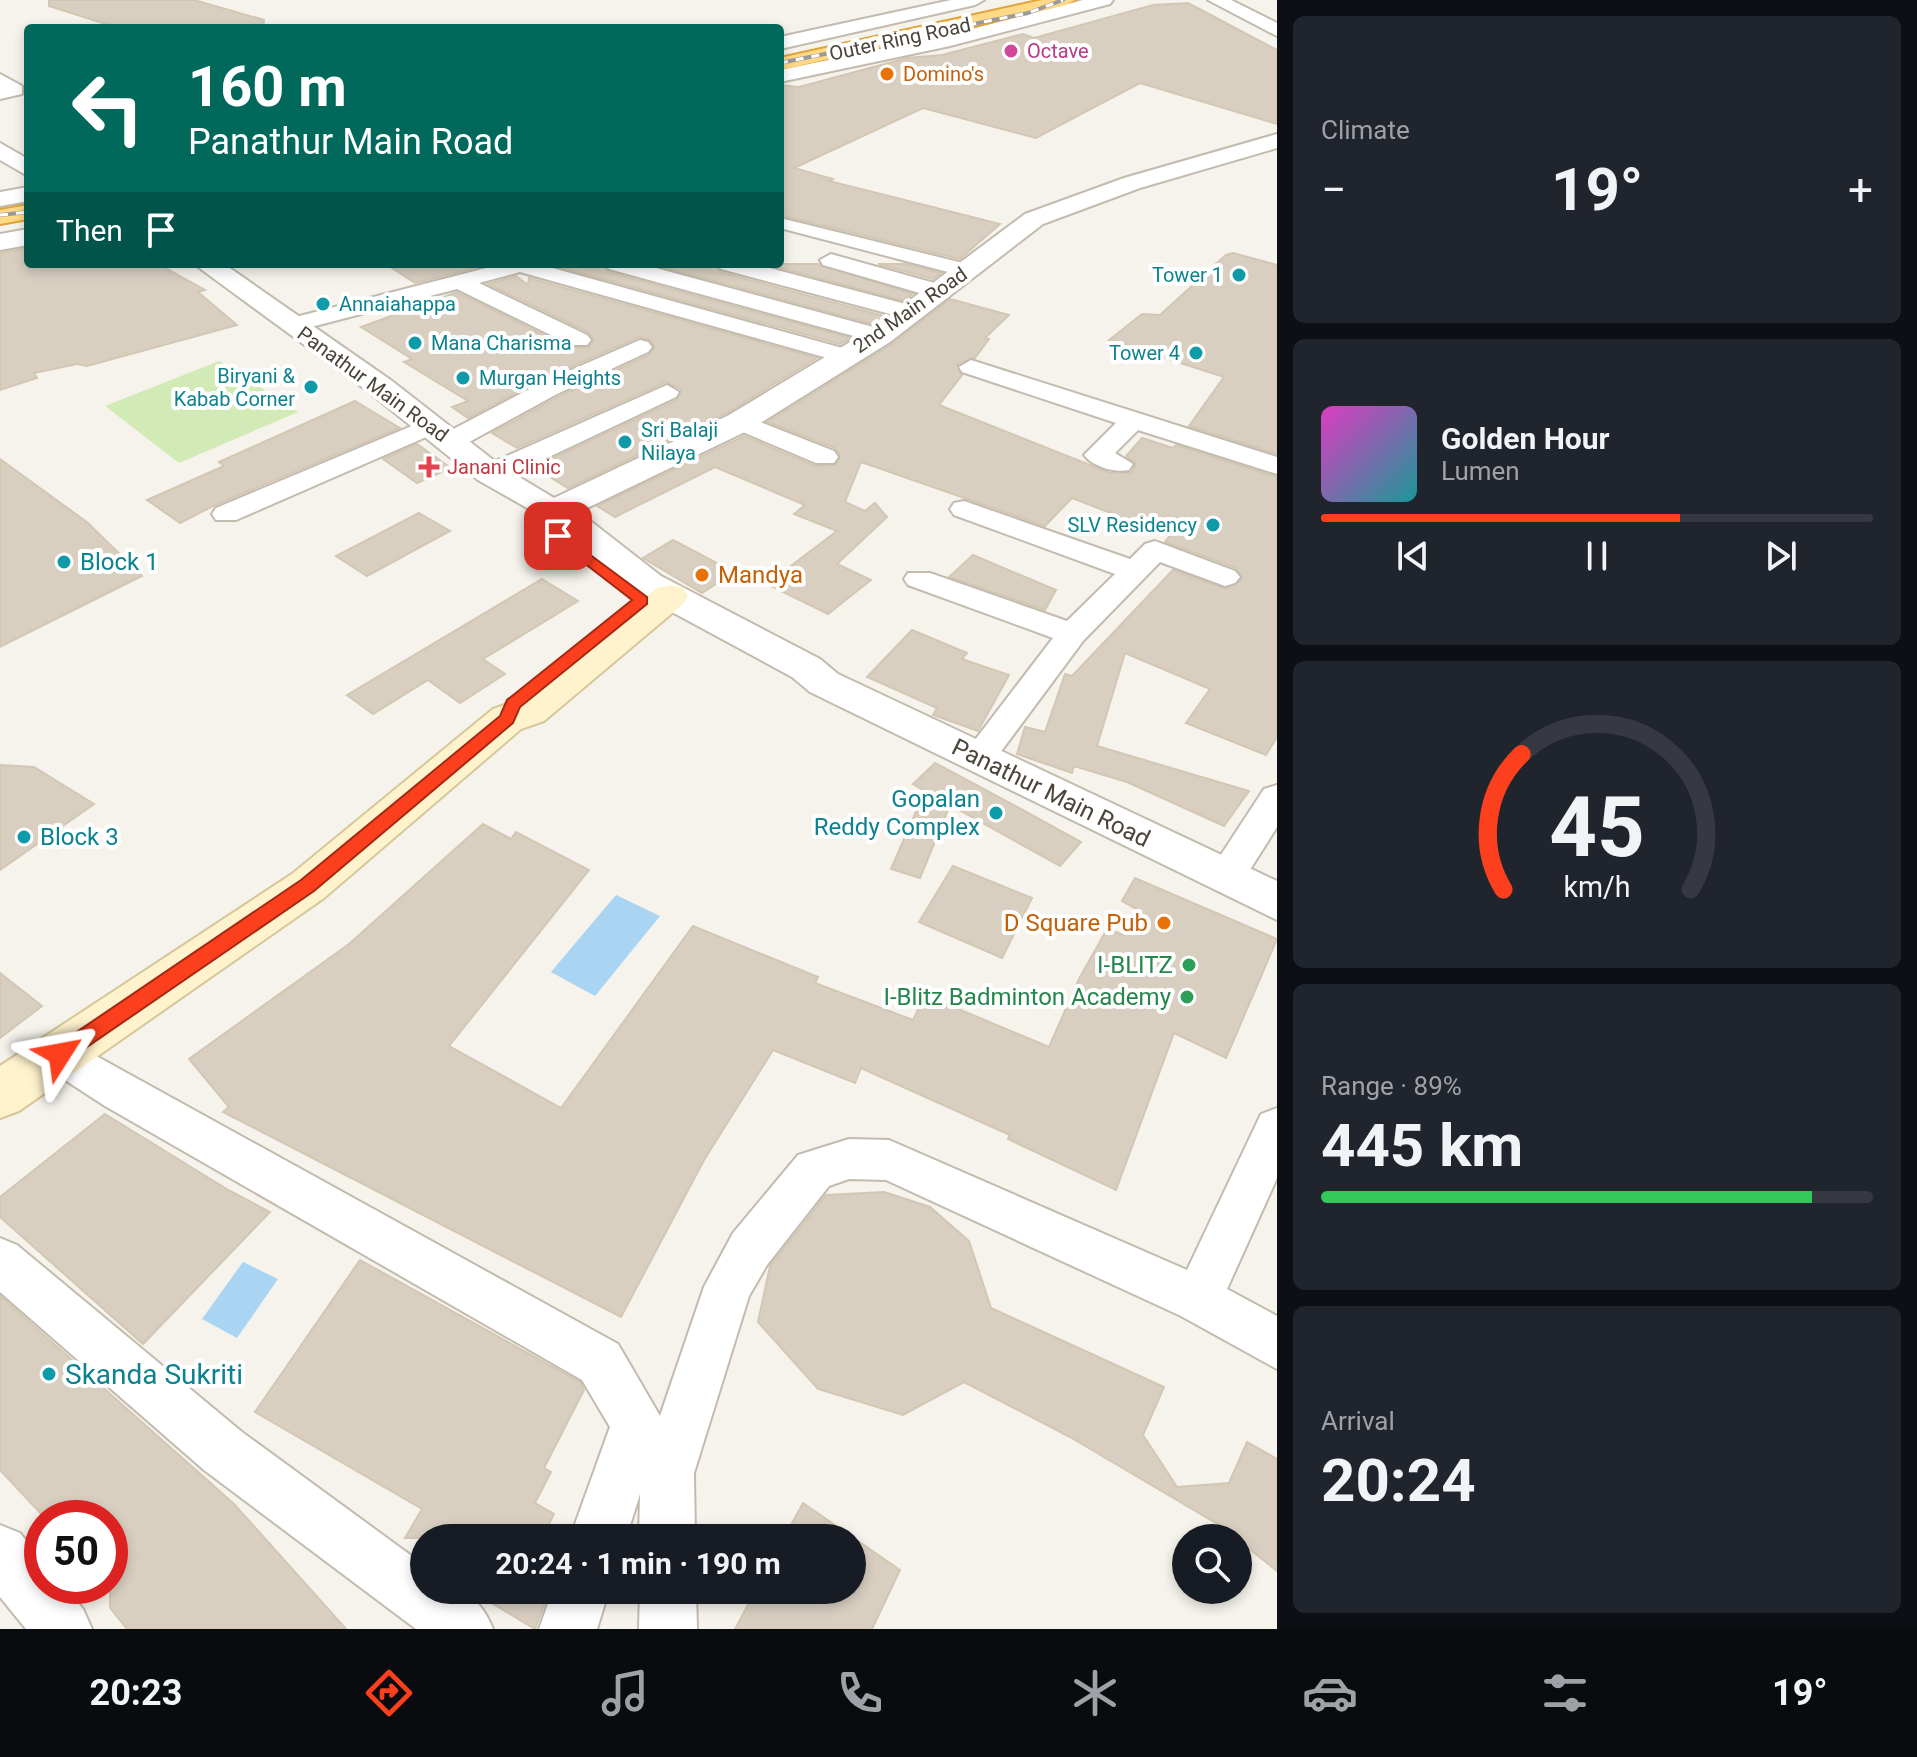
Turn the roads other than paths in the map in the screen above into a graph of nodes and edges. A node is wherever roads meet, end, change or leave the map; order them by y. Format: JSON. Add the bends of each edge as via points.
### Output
{"nodes":[{"id":1,"x":975,"y":0,"type":"edge"},
{"id":2,"x":1022,"y":0,"type":"edge"},
{"id":3,"x":1066,"y":0,"type":"edge"},
{"id":4,"x":1104,"y":0,"type":"edge"},
{"id":5,"x":1217,"y":0,"type":"edge"},
{"id":6,"x":1277,"y":30,"type":"edge"},
{"id":7,"x":784,"y":42,"type":"edge"},
{"id":8,"x":784,"y":52,"type":"edge"},
{"id":9,"x":784,"y":63,"type":"edge"},
{"id":10,"x":784,"y":75,"type":"edge"},
{"id":11,"x":0,"y":79,"type":"edge"},
{"id":12,"x":0,"y":94,"type":"edge"},
{"id":13,"x":1277,"y":141,"type":"edge"},
{"id":14,"x":0,"y":150,"type":"edge"},
{"id":15,"x":24,"y":166,"type":"edge"},
{"id":16,"x":24,"y":195,"type":"edge"},
{"id":17,"x":0,"y":199,"type":"edge"},
{"id":18,"x":24,"y":213,"type":"edge"},
{"id":19,"x":0,"y":217,"type":"edge"},
{"id":20,"x":784,"y":223,"type":"dead end"},
{"id":21,"x":887,"y":227,"type":"dead end"},
{"id":22,"x":24,"y":228,"type":"edge"},
{"id":23,"x":0,"y":231,"type":"edge"},
{"id":24,"x":24,"y":238,"type":"edge"},
{"id":25,"x":0,"y":242,"type":"edge"},
{"id":26,"x":867,"y":245,"type":"junction"},
{"id":27,"x":809,"y":254,"type":"dead end"},
{"id":28,"x":213,"y":268,"type":"edge"},
{"id":29,"x":508,"y":268,"type":"edge"},
{"id":30,"x":530,"y":268,"type":"edge"},
{"id":31,"x":632,"y":268,"type":"edge"},
{"id":32,"x":744,"y":268,"type":"edge"},
{"id":33,"x":967,"y":271,"type":"junction"},
{"id":34,"x":458,"y":281,"type":"junction"},
{"id":35,"x":937,"y":291,"type":"junction"},
{"id":36,"x":909,"y":312,"type":"junction"},
{"id":37,"x":292,"y":325,"type":"junction"},
{"id":38,"x":880,"y":336,"type":"junction"},
{"id":39,"x":579,"y":340,"type":"dead end"},
{"id":40,"x":640,"y":347,"type":"dead end"},
{"id":41,"x":845,"y":356,"type":"junction"},
{"id":42,"x":971,"y":367,"type":"dead end"},
{"id":43,"x":667,"y":392,"type":"dead end"},
{"id":44,"x":1134,"y":420,"type":"junction"},
{"id":45,"x":740,"y":422,"type":"junction"},
{"id":46,"x":441,"y":434,"type":"junction"},
{"id":47,"x":825,"y":457,"type":"dead end"},
{"id":48,"x":1120,"y":464,"type":"dead end"},
{"id":49,"x":1277,"y":466,"type":"edge"},
{"id":50,"x":492,"y":473,"type":"junction"},
{"id":51,"x":547,"y":508,"type":"junction"},
{"id":52,"x":964,"y":509,"type":"dead end"},
{"id":53,"x":226,"y":514,"type":"dead end"},
{"id":54,"x":1135,"y":571,"type":"junction"},
{"id":55,"x":1225,"y":577,"type":"dead end"},
{"id":56,"x":919,"y":579,"type":"dead end"},
{"id":57,"x":656,"y":598,"type":"junction"},
{"id":58,"x":1072,"y":634,"type":"junction"},
{"id":59,"x":979,"y":757,"type":"junction"},
{"id":60,"x":1277,"y":798,"type":"edge"},
{"id":61,"x":1226,"y":877,"type":"junction"},
{"id":62,"x":1277,"y":902,"type":"edge"},
{"id":63,"x":60,"y":1054,"type":"junction"},
{"id":64,"x":0,"y":1095,"type":"edge"},
{"id":65,"x":1277,"y":1128,"type":"edge"},
{"id":66,"x":0,"y":1261,"type":"edge"},
{"id":67,"x":1198,"y":1299,"type":"junction"},
{"id":68,"x":1277,"y":1344,"type":"edge"},
{"id":69,"x":603,"y":1524,"type":"edge"},
{"id":70,"x":667,"y":1524,"type":"edge"},
{"id":71,"x":0,"y":1553,"type":"edge"},
{"id":72,"x":576,"y":1604,"type":"edge"},
{"id":73,"x":668,"y":1604,"type":"edge"},
{"id":74,"x":63,"y":1629,"type":"edge"},
{"id":75,"x":464,"y":1629,"type":"edge"},
{"id":76,"x":568,"y":1629,"type":"edge"},
{"id":77,"x":668,"y":1629,"type":"edge"}],
"edges":[{"from":1,"to":7,"type":"street"},
{"from":2,"to":8,"type":"highway","name":"Outer Ring Road"},
{"from":3,"to":9,"type":"highway","name":"Outer Ring Road"},
{"from":4,"to":10,"type":"street"},
{"from":5,"to":6,"type":"street"},
{"from":11,"to":12,"type":"street","via":[[16,90]]},
{"from":13,"to":33,"type":"street","name":"2nd Main Road","via":[[1132,183],[1034,219]]},
{"from":14,"to":15,"type":"street"},
{"from":16,"to":17,"type":"street"},
{"from":18,"to":19,"type":"highway"},
{"from":20,"to":26,"type":"street"},
{"from":21,"to":26,"type":"street"},
{"from":22,"to":23,"type":"highway"},
{"from":24,"to":25,"type":"street"},
{"from":26,"to":33,"type":"street"},
{"from":27,"to":35,"type":"street"},
{"from":28,"to":37,"type":"street","name":"Panathur Main Road"},
{"from":29,"to":34,"type":"street"},
{"from":30,"to":41,"type":"street"},
{"from":31,"to":38,"type":"street"},
{"from":32,"to":36,"type":"street"},
{"from":33,"to":35,"type":"street","name":"2nd Main Road"},
{"from":34,"to":37,"type":"street"},
{"from":34,"to":39,"type":"street"},
{"from":35,"to":36,"type":"street","name":"2nd Main Road"},
{"from":36,"to":38,"type":"street","name":"2nd Main Road"},
{"from":37,"to":46,"type":"street","name":"Panathur Main Road"},
{"from":38,"to":41,"type":"street","name":"2nd Main Road"},
{"from":40,"to":46,"type":"street"},
{"from":41,"to":45,"type":"street","name":"2nd Main Road"},
{"from":42,"to":44,"type":"street"},
{"from":43,"to":50,"type":"street"},
{"from":44,"to":48,"type":"street","via":[[1097,455]]},
{"from":44,"to":49,"type":"street"},
{"from":45,"to":47,"type":"street"},
{"from":45,"to":51,"type":"street","name":"2nd Main Road"},
{"from":46,"to":50,"type":"street","name":"Panathur Main Road"},
{"from":46,"to":53,"type":"street"},
{"from":50,"to":51,"type":"street","name":"Panathur Main Road"},
{"from":51,"to":57,"type":"street","name":"Panathur Main Road","via":[[535,516]]},
{"from":52,"to":54,"type":"street"},
{"from":54,"to":55,"type":"street","via":[[1155,550]]},
{"from":54,"to":58,"type":"street"},
{"from":56,"to":58,"type":"street"},
{"from":57,"to":59,"type":"street","name":"Panathur Main Road","via":[[798,677],[824,683]]},
{"from":57,"to":63,"type":"main road","via":[[530,711],[507,719],[308,886]]},
{"from":58,"to":59,"type":"street"},
{"from":59,"to":61,"type":"street","name":"Panathur Main Road"},
{"from":60,"to":61,"type":"street"},
{"from":61,"to":62,"type":"street","name":"Panathur Main Road"},
{"from":63,"to":64,"type":"main road"},
{"from":63,"to":69,"type":"street","via":[[120,1093],[600,1362],[637,1424]]},
{"from":65,"to":67,"type":"street"},
{"from":66,"to":75,"type":"street","via":[[223,1451]]},
{"from":67,"to":68,"type":"street"},
{"from":67,"to":70,"type":"street","via":[[889,1160],[849,1159],[814,1170],[750,1249],[728,1287],[667,1473]]},
{"from":71,"to":74,"type":"street"},
{"from":72,"to":76,"type":"street"},
{"from":73,"to":77,"type":"street"}]}
